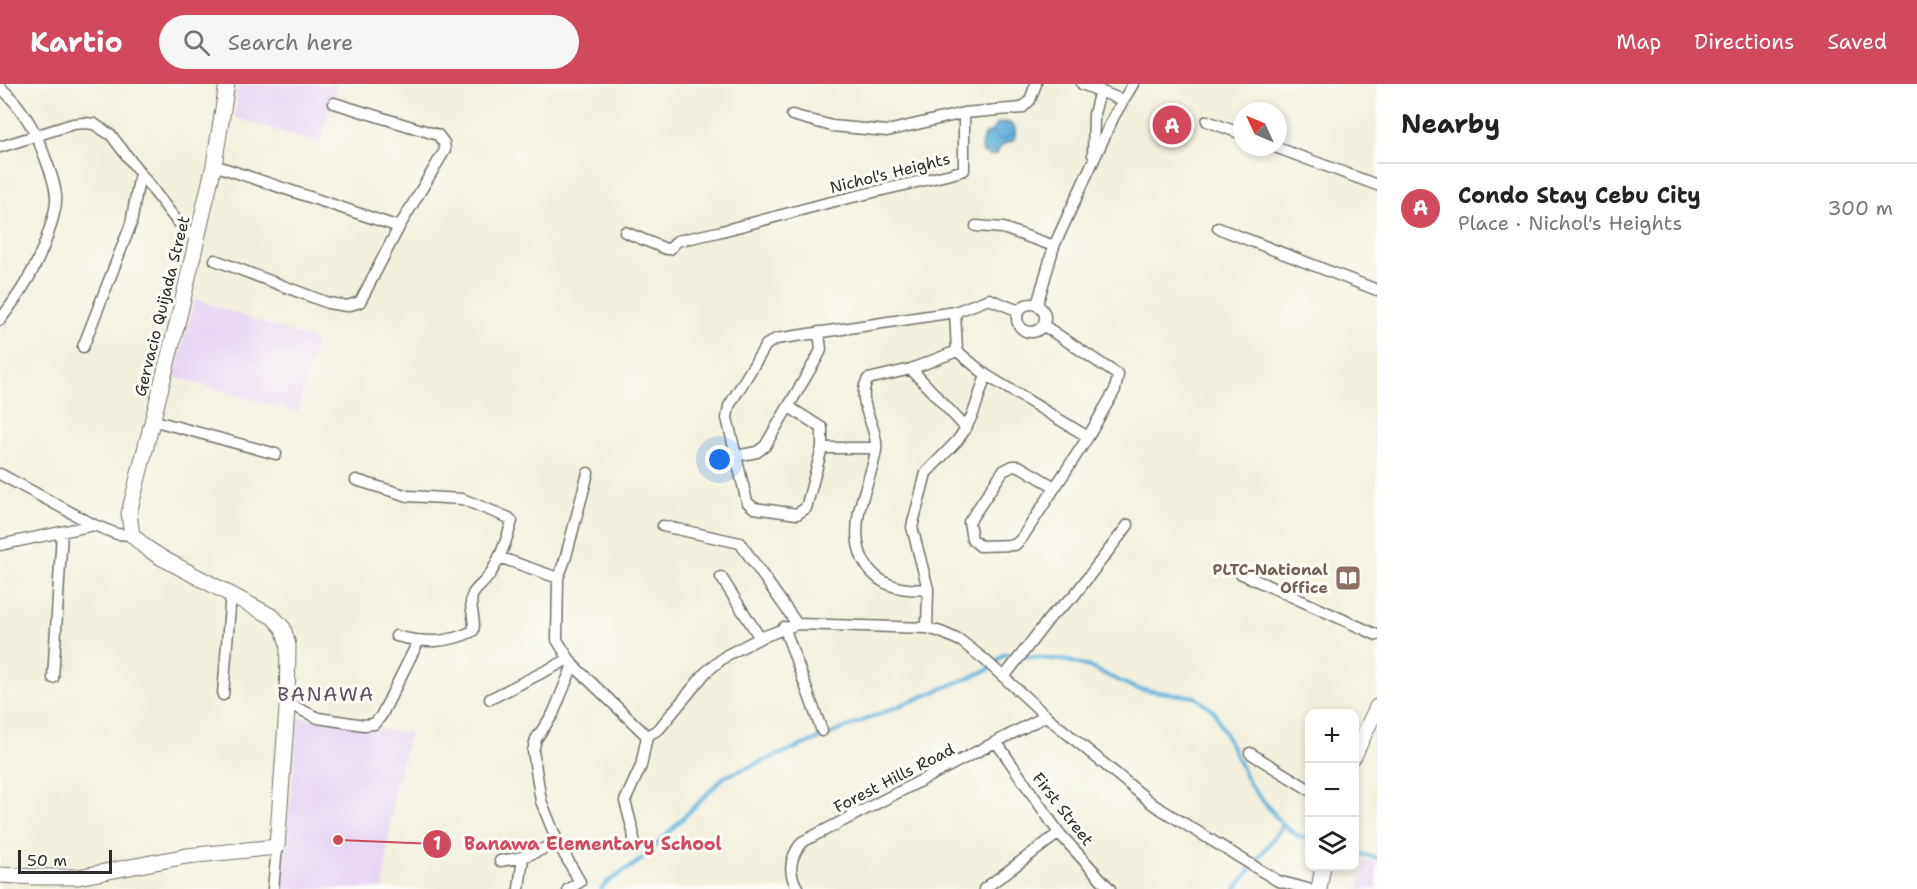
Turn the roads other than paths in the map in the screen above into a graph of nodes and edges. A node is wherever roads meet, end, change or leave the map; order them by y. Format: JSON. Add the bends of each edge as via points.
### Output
{"nodes":[{"id":1,"x":227,"y":84,"type":"edge"},
{"id":2,"x":1036,"y":84,"type":"edge"},
{"id":3,"x":1082,"y":84,"type":"edge"},
{"id":4,"x":1133,"y":84,"type":"edge"},
{"id":5,"x":0,"y":87,"type":"edge"},
{"id":6,"x":1100,"y":90,"type":"junction"},
{"id":7,"x":1122,"y":100,"type":"junction"},
{"id":8,"x":334,"y":103,"type":"dead end"},
{"id":9,"x":963,"y":113,"type":"junction"},
{"id":10,"x":792,"y":115,"type":"dead end"},
{"id":11,"x":1207,"y":121,"type":"dead end"},
{"id":12,"x":1233,"y":131,"type":"edge"},
{"id":13,"x":37,"y":136,"type":"junction"},
{"id":14,"x":0,"y":147,"type":"edge"},
{"id":15,"x":1287,"y":151,"type":"edge"},
{"id":16,"x":1093,"y":161,"type":"junction"},
{"id":17,"x":214,"y":165,"type":"junction"},
{"id":18,"x":140,"y":173,"type":"junction"},
{"id":19,"x":1377,"y":185,"type":"edge"},
{"id":20,"x":976,"y":226,"type":"dead end"},
{"id":21,"x":399,"y":227,"type":"junction"},
{"id":22,"x":1218,"y":228,"type":"dead end"},
{"id":23,"x":626,"y":232,"type":"dead end"},
{"id":24,"x":197,"y":240,"type":"junction"},
{"id":25,"x":1053,"y":246,"type":"junction"},
{"id":26,"x":215,"y":260,"type":"dead end"},
{"id":27,"x":1377,"y":290,"type":"edge"},
{"id":28,"x":1037,"y":305,"type":"junction"},
{"id":29,"x":1019,"y":310,"type":"junction"},
{"id":30,"x":956,"y":312,"type":"junction"},
{"id":31,"x":0,"y":320,"type":"edge"},
{"id":32,"x":1043,"y":325,"type":"junction"},
{"id":33,"x":819,"y":332,"type":"junction"},
{"id":34,"x":83,"y":347,"type":"dead end"},
{"id":35,"x":957,"y":351,"type":"junction"},
{"id":36,"x":910,"y":369,"type":"junction"},
{"id":37,"x":986,"y":375,"type":"junction"},
{"id":38,"x":789,"y":407,"type":"junction"},
{"id":39,"x":152,"y":420,"type":"junction"},
{"id":40,"x":966,"y":428,"type":"junction"},
{"id":41,"x":1088,"y":437,"type":"junction"},
{"id":42,"x":822,"y":448,"type":"junction"},
{"id":43,"x":876,"y":448,"type":"junction"},
{"id":44,"x":276,"y":454,"type":"dead end"},
{"id":45,"x":736,"y":456,"type":"junction"},
{"id":46,"x":588,"y":473,"type":"dead end"},
{"id":47,"x":0,"y":474,"type":"edge"},
{"id":48,"x":356,"y":480,"type":"dead end"},
{"id":49,"x":1056,"y":486,"type":"junction"},
{"id":50,"x":94,"y":525,"type":"junction"},
{"id":51,"x":1128,"y":525,"type":"dead end"},
{"id":52,"x":663,"y":526,"type":"dead end"},
{"id":53,"x":62,"y":532,"type":"junction"},
{"id":54,"x":132,"y":535,"type":"junction"},
{"id":55,"x":0,"y":545,"type":"edge"},
{"id":56,"x":499,"y":557,"type":"junction"},
{"id":57,"x":1240,"y":573,"type":"dead end"},
{"id":58,"x":721,"y":577,"type":"dead end"},
{"id":59,"x":558,"y":578,"type":"junction"},
{"id":60,"x":928,"y":589,"type":"junction"},
{"id":61,"x":231,"y":593,"type":"junction"},
{"id":62,"x":797,"y":624,"type":"junction"},
{"id":63,"x":784,"y":627,"type":"junction"},
{"id":64,"x":927,"y":628,"type":"junction"},
{"id":65,"x":1377,"y":635,"type":"edge"},
{"id":66,"x":396,"y":636,"type":"dead end"},
{"id":67,"x":760,"y":638,"type":"junction"},
{"id":68,"x":418,"y":642,"type":"junction"},
{"id":69,"x":571,"y":662,"type":"junction"},
{"id":70,"x":1002,"y":675,"type":"junction"},
{"id":71,"x":53,"y":678,"type":"dead end"},
{"id":72,"x":223,"y":695,"type":"dead end"},
{"id":73,"x":490,"y":699,"type":"dead end"},
{"id":74,"x":287,"y":703,"type":"junction"},
{"id":75,"x":1377,"y":707,"type":"edge"},
{"id":76,"x":1046,"y":716,"type":"junction"},
{"id":77,"x":822,"y":731,"type":"dead end"},
{"id":78,"x":647,"y":736,"type":"junction"},
{"id":79,"x":997,"y":743,"type":"junction"},
{"id":80,"x":1359,"y":745,"type":"edge"},
{"id":81,"x":1250,"y":753,"type":"dead end"},
{"id":82,"x":1305,"y":787,"type":"edge"},
{"id":83,"x":1059,"y":833,"type":"junction"},
{"id":84,"x":558,"y":843,"type":"junction"},
{"id":85,"x":277,"y":847,"type":"junction"},
{"id":86,"x":635,"y":849,"type":"dead end"},
{"id":87,"x":524,"y":857,"type":"junction"},
{"id":88,"x":500,"y":861,"type":"dead end"},
{"id":89,"x":1322,"y":871,"type":"edge"},
{"id":90,"x":0,"y":875,"type":"edge"},
{"id":91,"x":273,"y":889,"type":"edge"},
{"id":92,"x":519,"y":889,"type":"edge"},
{"id":93,"x":568,"y":889,"type":"edge"},
{"id":94,"x":798,"y":889,"type":"edge"},
{"id":95,"x":984,"y":889,"type":"edge"},
{"id":96,"x":1110,"y":889,"type":"edge"},
{"id":97,"x":1308,"y":889,"type":"edge"},
{"id":98,"x":1319,"y":889,"type":"edge"}],
"edges":[{"from":1,"to":17,"type":"street","name":"Gervacio Quijada Street"},
{"from":2,"to":9,"type":"street","via":[[1022,108]]},
{"from":3,"to":6,"type":"street"},
{"from":4,"to":7,"type":"street"},
{"from":5,"to":13,"type":"street","via":[[15,101]]},
{"from":6,"to":7,"type":"street"},
{"from":6,"to":16,"type":"street","via":[[1094,114]]},
{"from":7,"to":16,"type":"street"},
{"from":8,"to":21,"type":"street","via":[[438,135],[444,142],[445,150]]},
{"from":9,"to":10,"type":"street","via":[[886,131],[832,126]]},
{"from":9,"to":23,"type":"street","name":"Nichol's Heights","via":[[964,170],[683,239],[666,249]]},
{"from":11,"to":12,"type":"street"},
{"from":13,"to":14,"type":"street"},
{"from":13,"to":18,"type":"street","via":[[73,124],[94,124],[111,135]]},
{"from":13,"to":31,"type":"street","via":[[52,178],[56,210],[26,285]]},
{"from":15,"to":19,"type":"street"},
{"from":16,"to":25,"type":"street"},
{"from":17,"to":21,"type":"street"},
{"from":17,"to":24,"type":"street","name":"Gervacio Quijada Street"},
{"from":18,"to":24,"type":"street","via":[[176,220]]},
{"from":18,"to":34,"type":"street","via":[[131,224]]},
{"from":20,"to":25,"type":"street","via":[[1003,228]]},
{"from":21,"to":26,"type":"street","via":[[360,302],[347,306],[328,303]]},
{"from":22,"to":27,"type":"street"},
{"from":24,"to":39,"type":"street","name":"Gervacio Quijada Street"},
{"from":25,"to":28,"type":"street"},
{"from":28,"to":29,"type":"street"},
{"from":28,"to":32,"type":"street","via":[[1043,310]]},
{"from":29,"to":30,"type":"street","via":[[989,299]]},
{"from":29,"to":32,"type":"street","via":[[1020,327],[1028,332]]},
{"from":30,"to":33,"type":"street"},
{"from":30,"to":35,"type":"street"},
{"from":32,"to":41,"type":"street","via":[[1118,375],[1115,390]]},
{"from":33,"to":38,"type":"street","via":[[820,350]]},
{"from":33,"to":45,"type":"street","via":[[776,339],[766,345],[729,406],[727,418]]},
{"from":35,"to":36,"type":"street"},
{"from":35,"to":37,"type":"street"},
{"from":36,"to":40,"type":"street"},
{"from":36,"to":43,"type":"street","via":[[868,379],[864,386]]},
{"from":37,"to":40,"type":"street"},
{"from":37,"to":41,"type":"street"},
{"from":38,"to":42,"type":"street","via":[[822,428]]},
{"from":38,"to":45,"type":"street","via":[[765,446],[757,452]]},
{"from":39,"to":44,"type":"street"},
{"from":39,"to":54,"type":"street","name":"Gervacio Quijada Street","via":[[129,513]]},
{"from":40,"to":60,"type":"street","via":[[926,473],[912,527]]},
{"from":41,"to":49,"type":"street"},
{"from":42,"to":43,"type":"street"},
{"from":42,"to":45,"type":"street","via":[[806,508],[797,514],[754,508],[747,502]]},
{"from":43,"to":60,"type":"street","via":[[859,511],[857,529],[862,558],[878,579],[900,588]]},
{"from":46,"to":59,"type":"street"},
{"from":47,"to":50,"type":"street"},
{"from":48,"to":56,"type":"street","via":[[408,496],[462,499],[509,518],[511,526]]},
{"from":49,"to":49,"type":"street","via":[[1015,545],[980,546],[972,539],[969,522],[1003,471],[1019,466]]},
{"from":50,"to":53,"type":"street"},
{"from":50,"to":54,"type":"street"},
{"from":51,"to":70,"type":"street","via":[[1073,597],[1052,615]]},
{"from":52,"to":62,"type":"street","via":[[740,543]]},
{"from":53,"to":55,"type":"street"},
{"from":53,"to":71,"type":"street"},
{"from":54,"to":61,"type":"street","via":[[162,558]]},
{"from":56,"to":59,"type":"street"},
{"from":56,"to":68,"type":"street","via":[[488,578],[473,593],[473,631],[462,637]]},
{"from":57,"to":65,"type":"street"},
{"from":58,"to":67,"type":"street"},
{"from":59,"to":69,"type":"street","via":[[557,640]]},
{"from":60,"to":64,"type":"street"},
{"from":61,"to":72,"type":"street"},
{"from":61,"to":74,"type":"street","via":[[273,616],[283,628],[288,645]]},
{"from":62,"to":63,"type":"street"},
{"from":62,"to":64,"type":"street"},
{"from":63,"to":67,"type":"street"},
{"from":63,"to":77,"type":"street"},
{"from":64,"to":70,"type":"street","via":[[961,641]]},
{"from":66,"to":68,"type":"street"},
{"from":67,"to":78,"type":"street","via":[[727,655],[706,672],[659,729]]},
{"from":68,"to":74,"type":"street","via":[[374,724],[318,718]]},
{"from":69,"to":73,"type":"street"},
{"from":69,"to":78,"type":"street"},
{"from":69,"to":84,"type":"street","via":[[553,714],[536,738],[533,751],[541,801]]},
{"from":70,"to":76,"type":"street"},
{"from":74,"to":85,"type":"street"},
{"from":75,"to":80,"type":"street"},
{"from":76,"to":79,"type":"street","name":"Forest Hills Road"},
{"from":76,"to":97,"type":"street","via":[[1154,805],[1278,881]]},
{"from":78,"to":86,"type":"street","via":[[641,766],[625,801]]},
{"from":79,"to":83,"type":"street","name":"First Street"},
{"from":79,"to":94,"type":"street","name":"Forest Hills Road","via":[[802,842],[794,851],[790,867]]},
{"from":81,"to":82,"type":"street"},
{"from":83,"to":95,"type":"street"},
{"from":83,"to":96,"type":"street","name":"First Street"},
{"from":84,"to":87,"type":"street"},
{"from":84,"to":93,"type":"street","via":[[580,882]]},
{"from":85,"to":90,"type":"street","via":[[187,856],[78,877]]},
{"from":85,"to":91,"type":"street"},
{"from":87,"to":88,"type":"street"},
{"from":87,"to":92,"type":"street"},
{"from":89,"to":98,"type":"street"}]}
